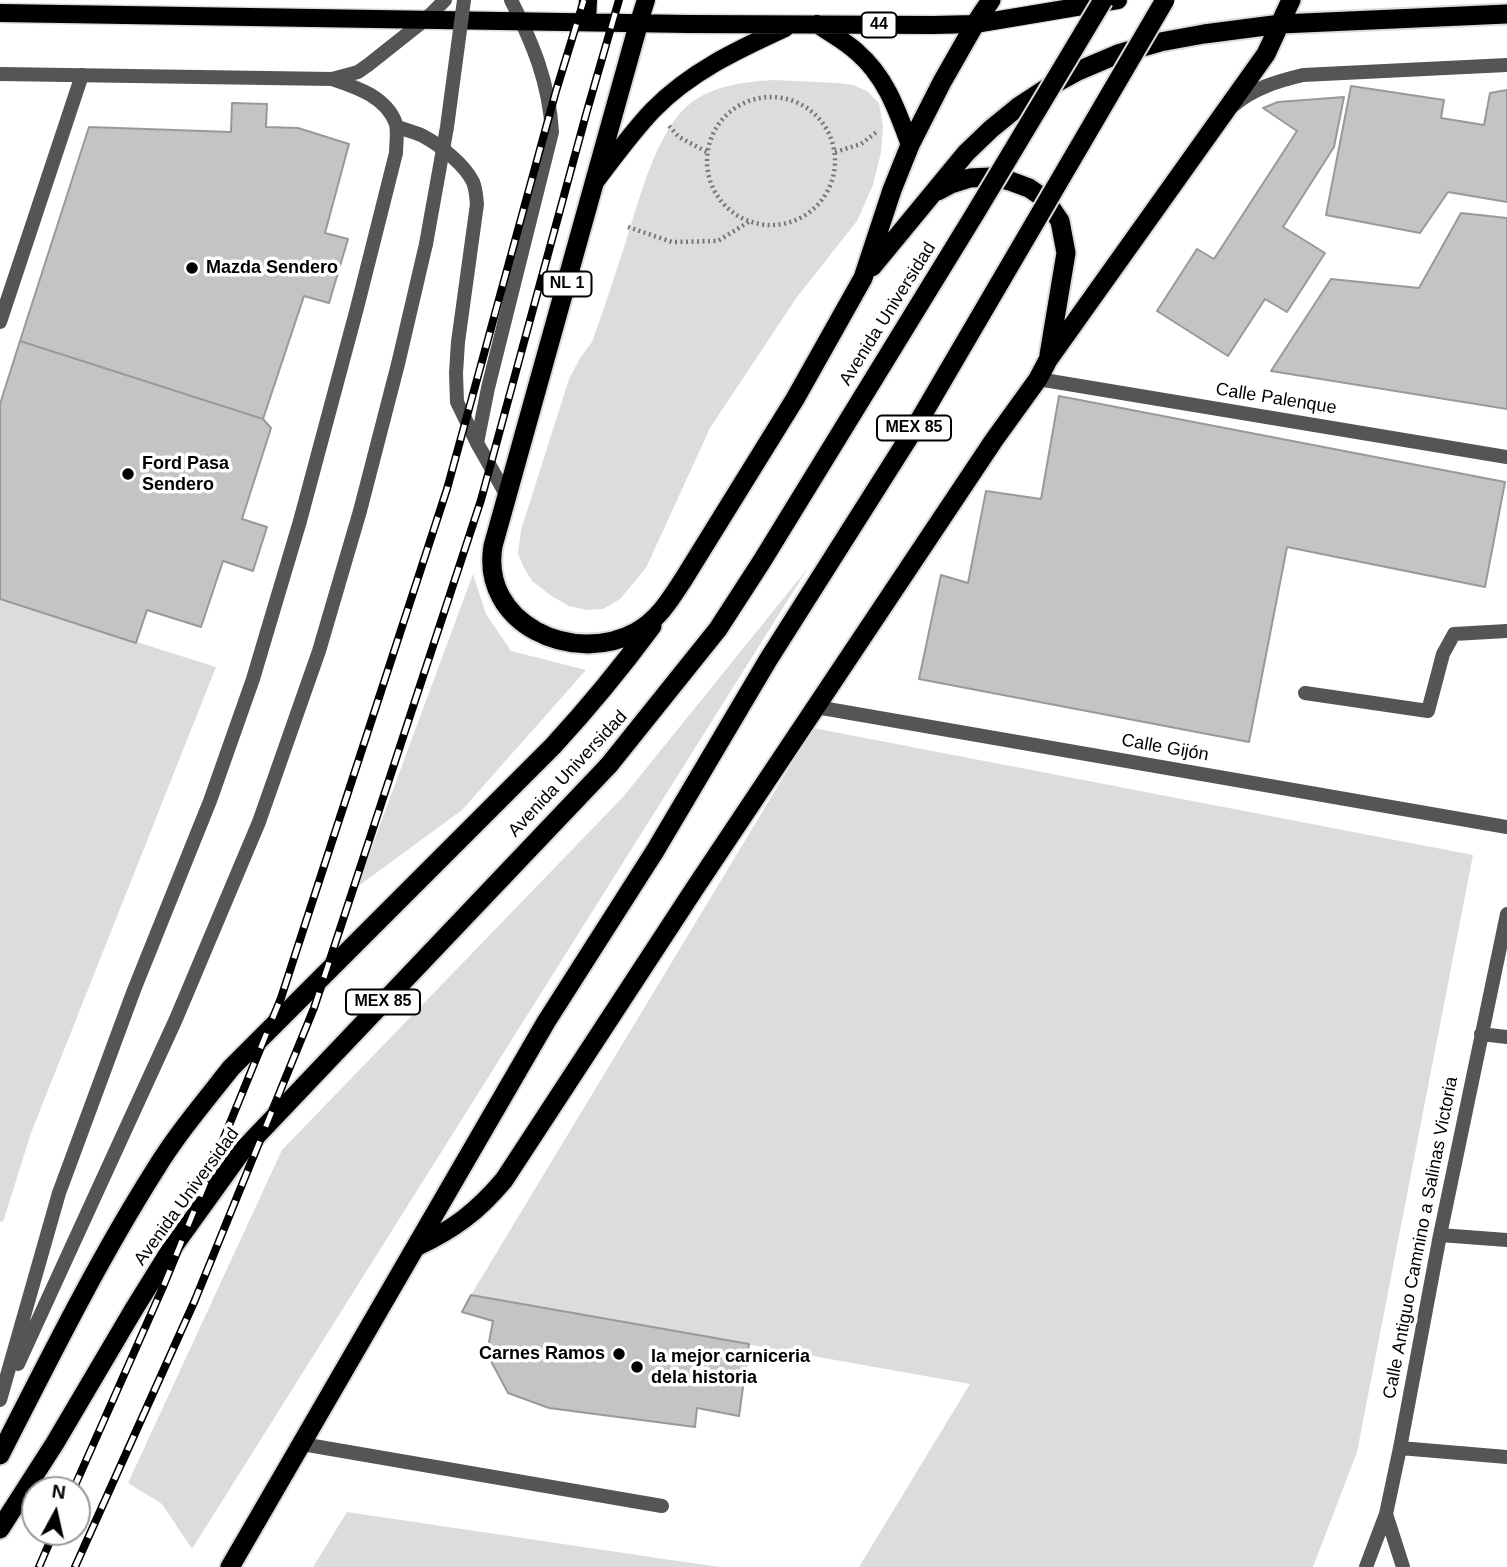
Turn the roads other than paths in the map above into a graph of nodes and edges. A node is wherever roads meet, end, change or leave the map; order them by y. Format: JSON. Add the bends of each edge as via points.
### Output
{"nodes":[{"id":1,"x":445,"y":0,"type":"edge"},
{"id":2,"x":464,"y":0,"type":"edge"},
{"id":3,"x":512,"y":0,"type":"edge"},
{"id":4,"x":588,"y":0,"type":"edge"},
{"id":5,"x":646,"y":0,"type":"edge"},
{"id":6,"x":991,"y":0,"type":"edge"},
{"id":7,"x":1103,"y":0,"type":"edge"},
{"id":8,"x":1118,"y":0,"type":"edge"},
{"id":9,"x":1165,"y":0,"type":"edge"},
{"id":10,"x":1291,"y":0,"type":"edge"},
{"id":11,"x":0,"y":13,"type":"edge"},
{"id":12,"x":1507,"y":14,"type":"edge"},
{"id":13,"x":426,"y":19,"type":"junction"},
{"id":14,"x":522,"y":21,"type":"junction"},
{"id":15,"x":587,"y":22,"type":"junction"},
{"id":16,"x":639,"y":22,"type":"junction"},
{"id":17,"x":817,"y":24,"type":"junction"},
{"id":18,"x":975,"y":24,"type":"junction"},
{"id":19,"x":1280,"y":24,"type":"junction"},
{"id":20,"x":792,"y":25,"type":"junction"},
{"id":21,"x":1507,"y":65,"type":"edge"},
{"id":22,"x":0,"y":74,"type":"edge"},
{"id":23,"x":82,"y":75,"type":"junction"},
{"id":24,"x":332,"y":79,"type":"junction"},
{"id":25,"x":1222,"y":114,"type":"junction"},
{"id":26,"x":397,"y":127,"type":"junction"},
{"id":27,"x":910,"y":145,"type":"junction"},
{"id":28,"x":595,"y":181,"type":"junction"},
{"id":29,"x":934,"y":193,"type":"junction"},
{"id":30,"x":863,"y":278,"type":"junction"},
{"id":31,"x":0,"y":322,"type":"edge"},
{"id":32,"x":1048,"y":360,"type":"junction"},
{"id":33,"x":1038,"y":379,"type":"junction"},
{"id":34,"x":477,"y":443,"type":"junction"},
{"id":35,"x":1507,"y":457,"type":"edge"},
{"id":36,"x":508,"y":496,"type":"junction"},
{"id":37,"x":663,"y":609,"type":"junction"},
{"id":38,"x":1507,"y":631,"type":"edge"},
{"id":39,"x":1306,"y":693,"type":"dead end"},
{"id":40,"x":816,"y":707,"type":"junction"},
{"id":41,"x":1507,"y":827,"type":"edge"},
{"id":42,"x":1507,"y":914,"type":"edge"},
{"id":43,"x":1481,"y":1034,"type":"junction"},
{"id":44,"x":1507,"y":1037,"type":"edge"},
{"id":45,"x":1440,"y":1235,"type":"junction"},
{"id":46,"x":1507,"y":1240,"type":"edge"},
{"id":47,"x":416,"y":1247,"type":"junction"},
{"id":48,"x":0,"y":1401,"type":"edge"},
{"id":49,"x":302,"y":1444,"type":"junction"},
{"id":50,"x":1401,"y":1448,"type":"junction"},
{"id":51,"x":0,"y":1455,"type":"edge"},
{"id":52,"x":1507,"y":1457,"type":"edge"},
{"id":53,"x":662,"y":1506,"type":"dead end"},
{"id":54,"x":1386,"y":1514,"type":"junction"},
{"id":55,"x":0,"y":1529,"type":"edge"},
{"id":56,"x":230,"y":1567,"type":"edge"},
{"id":57,"x":1366,"y":1567,"type":"edge"},
{"id":58,"x":1403,"y":1567,"type":"edge"}],
"edges":[{"from":1,"to":13,"type":"street"},
{"from":2,"to":48,"type":"street","bridge":true,"via":[[426,244],[367,484],[319,651],[259,822],[176,1018]]},
{"from":3,"to":14,"type":"street"},
{"from":4,"to":15,"type":"main road"},
{"from":5,"to":16,"type":"main road","number":"NL 1"},
{"from":6,"to":18,"type":"highway"},
{"from":7,"to":55,"type":"highway","name":"Avenida Universidad","number":"MEX 85","bridge":true,"via":[[718,629],[609,765],[242,1151],[170,1251]]},
{"from":8,"to":18,"type":"main road","number":"44"},
{"from":9,"to":47,"type":"highway","number":"MEX 85","bridge":true,"via":[[912,431],[546,1022]]},
{"from":10,"to":19,"type":"highway"},
{"from":11,"to":13,"type":"main road","number":"44"},
{"from":12,"to":19,"type":"highway"},
{"from":13,"to":14,"type":"main road","number":"44"},
{"from":13,"to":24,"type":"street","via":[[358,72]]},
{"from":14,"to":15,"type":"main road","number":"44"},
{"from":14,"to":34,"type":"street","via":[[542,69],[552,132]]},
{"from":15,"to":16,"type":"main road","number":"44"},
{"from":16,"to":20,"type":"main road","number":"44"},
{"from":16,"to":28,"type":"highway","number":"NL 1"},
{"from":17,"to":18,"type":"main road","number":"44"},
{"from":17,"to":20,"type":"main road","number":"44"},
{"from":17,"to":27,"type":"main road","via":[[871,65],[894,102]]},
{"from":18,"to":27,"type":"highway"},
{"from":19,"to":25,"type":"highway","via":[[1266,54]]},
{"from":19,"to":29,"type":"highway","via":[[1160,42],[1078,71],[991,129]]},
{"from":20,"to":28,"type":"main road","via":[[730,53],[678,88],[634,131]]},
{"from":21,"to":25,"type":"street","via":[[1303,75],[1259,89]]},
{"from":22,"to":23,"type":"street"},
{"from":23,"to":24,"type":"street"},
{"from":23,"to":31,"type":"street"},
{"from":24,"to":26,"type":"street","via":[[367,91],[385,107]]},
{"from":25,"to":32,"type":"highway"},
{"from":26,"to":34,"type":"street","via":[[422,135],[442,149],[468,173],[476,193],[456,373],[457,402]]},
{"from":26,"to":48,"type":"street","via":[[396,153],[357,308],[253,679],[59,1193]]},
{"from":27,"to":30,"type":"highway"},
{"from":28,"to":36,"type":"highway","number":"NL 1"},
{"from":29,"to":30,"type":"highway"},
{"from":29,"to":32,"type":"highway","via":[[970,178],[990,177],[1028,188],[1045,199],[1060,221],[1066,253]]},
{"from":30,"to":37,"type":"highway","via":[[795,399]]},
{"from":32,"to":33,"type":"highway"},
{"from":33,"to":35,"type":"street","name":"Calle Palenque"},
{"from":33,"to":40,"type":"highway"},
{"from":34,"to":36,"type":"street"},
{"from":36,"to":37,"type":"highway","number":"NL 1","via":[[491,560],[496,588],[515,617],[557,640],[599,644],[637,631]]},
{"from":37,"to":51,"type":"highway","via":[[570,728],[231,1068],[184,1127],[92,1276]]},
{"from":38,"to":39,"type":"street","via":[[1454,634],[1443,654],[1428,711]]},
{"from":40,"to":41,"type":"street","name":"Calle Gijón"},
{"from":40,"to":47,"type":"highway","via":[[505,1180],[467,1218]]},
{"from":42,"to":43,"type":"street","name":"Calle Antiguo Camnino a Salinas Victoria"},
{"from":43,"to":44,"type":"street"},
{"from":43,"to":45,"type":"street","name":"Calle Antiguo Camnino a Salinas Victoria"},
{"from":45,"to":46,"type":"street"},
{"from":45,"to":50,"type":"street","name":"Calle Antiguo Camnino a Salinas Victoria"},
{"from":47,"to":49,"type":"highway","number":"MEX 85"},
{"from":49,"to":53,"type":"street"},
{"from":49,"to":56,"type":"highway","number":"MEX 85"},
{"from":50,"to":52,"type":"street"},
{"from":50,"to":54,"type":"street","name":"Calle Antiguo Camnino a Salinas Victoria"},
{"from":54,"to":57,"type":"street","name":"Calle Antiguo Camnino a Salinas Victoria"},
{"from":54,"to":58,"type":"street"}]}
